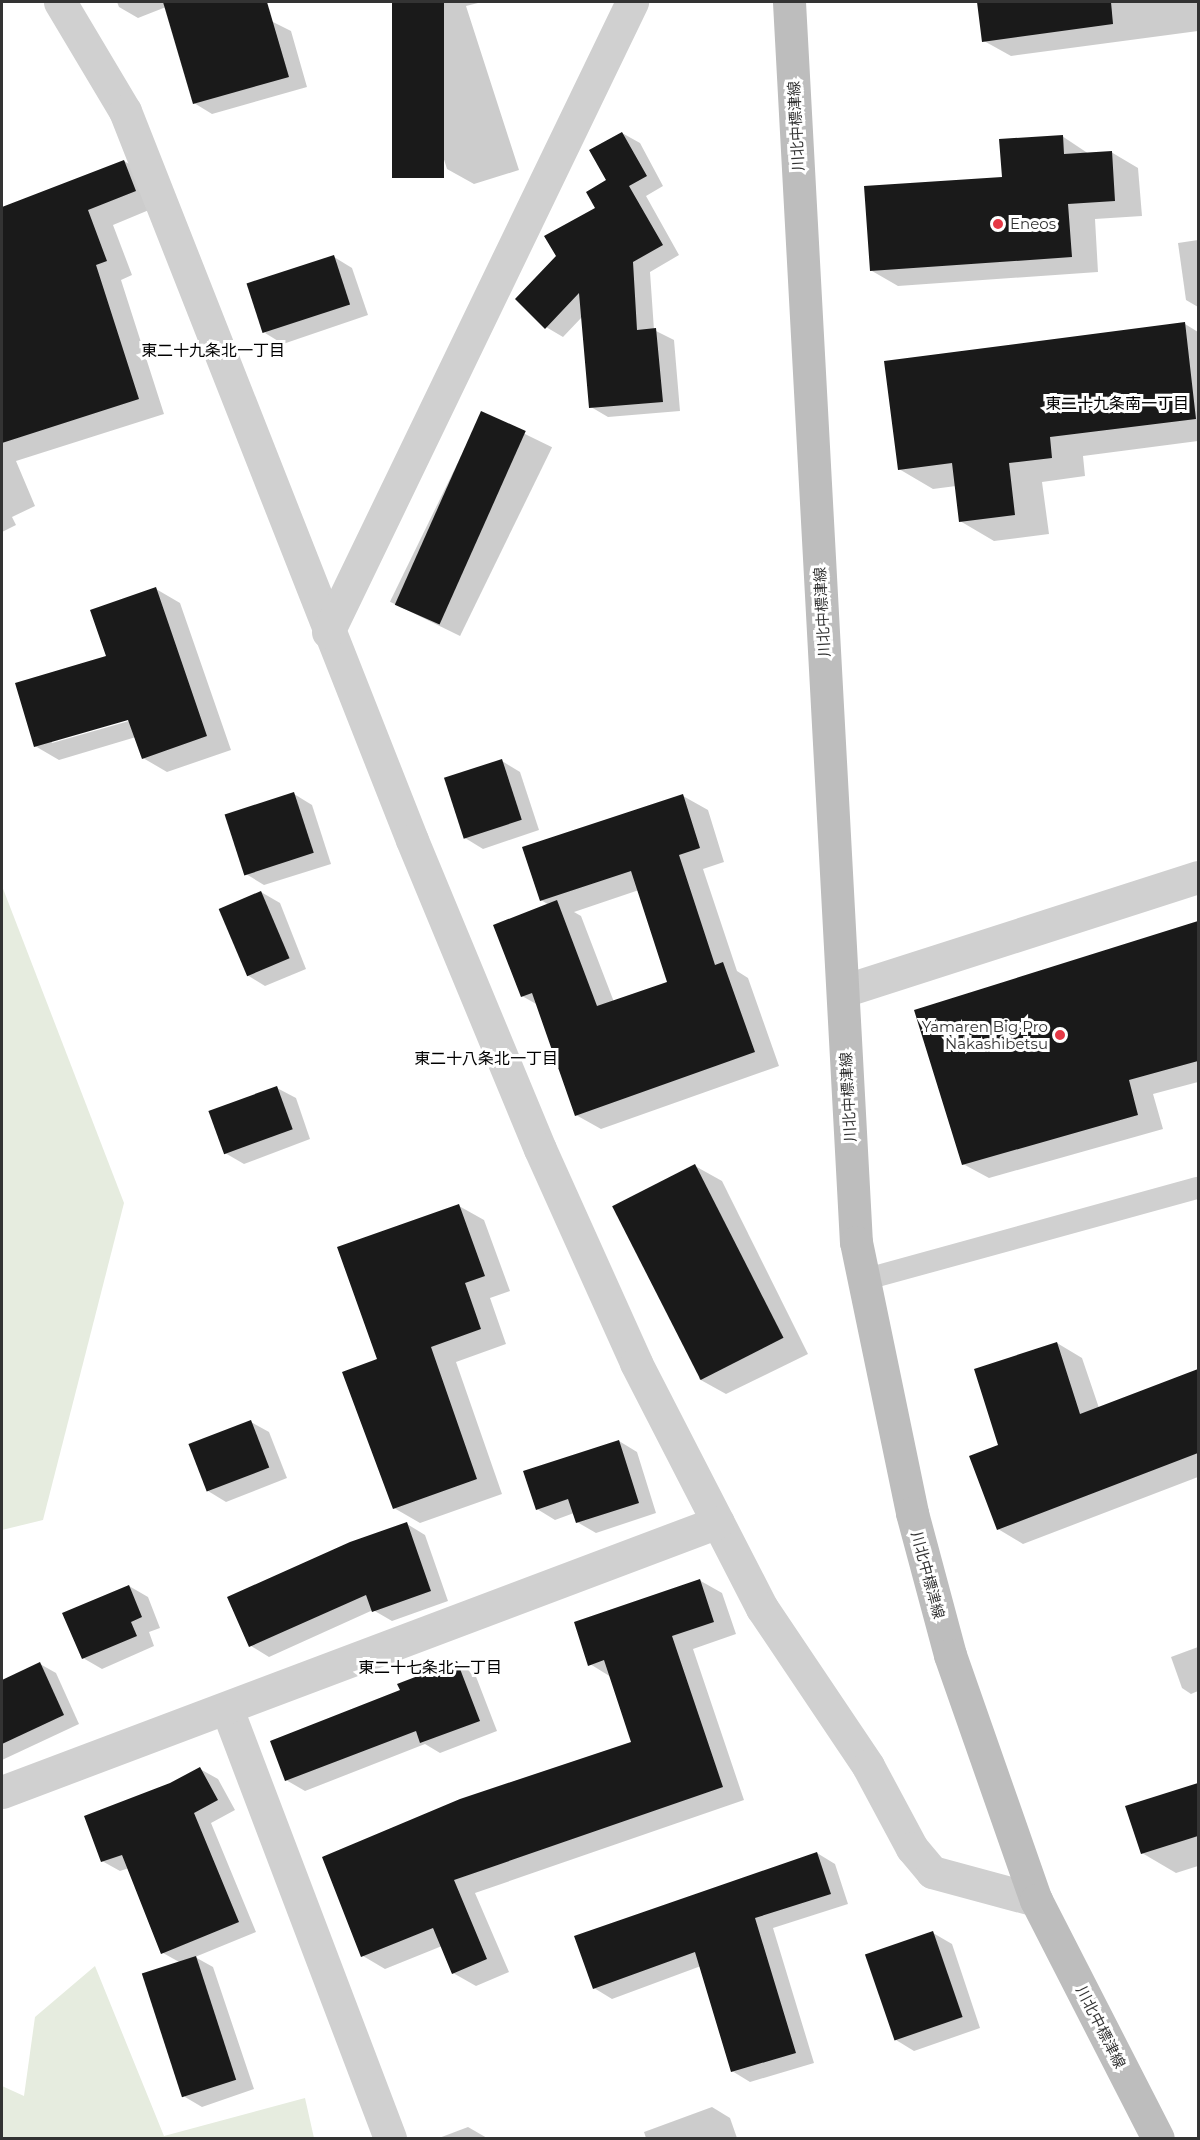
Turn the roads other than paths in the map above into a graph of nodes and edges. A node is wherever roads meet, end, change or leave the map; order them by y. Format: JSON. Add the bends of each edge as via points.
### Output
{"nodes":[{"id":1,"x":60,"y":2,"type":"edge"},
{"id":2,"x":632,"y":2,"type":"edge"},
{"id":3,"x":789,"y":2,"type":"edge"},
{"id":4,"x":328,"y":632,"type":"junction"},
{"id":5,"x":1198,"y":877,"type":"edge"},
{"id":6,"x":843,"y":991,"type":"junction"},
{"id":7,"x":1198,"y":1188,"type":"edge"},
{"id":8,"x":863,"y":1280,"type":"junction"},
{"id":9,"x":718,"y":1522,"type":"junction"},
{"id":10,"x":227,"y":1709,"type":"junction"},
{"id":11,"x":2,"y":1792,"type":"edge"},
{"id":12,"x":1036,"y":1900,"type":"junction"},
{"id":13,"x":390,"y":2139,"type":"edge"},
{"id":14,"x":1158,"y":2139,"type":"edge"}],
"edges":[{"from":1,"to":4,"type":"street","via":[[126,111]]},
{"from":2,"to":4,"type":"street","via":[[439,409]]},
{"from":3,"to":6,"type":"main road","name":"川北中標津線"},
{"from":4,"to":9,"type":"street","via":[[540,1149],[636,1363]]},
{"from":5,"to":6,"type":"street"},
{"from":6,"to":8,"type":"main road","name":"川北中標津線","via":[[856,1242]]},
{"from":7,"to":8,"type":"lane"},
{"from":8,"to":12,"type":"main road","name":"川北中標津線","via":[[929,1585]]},
{"from":9,"to":10,"type":"street"},
{"from":9,"to":12,"type":"street","via":[[762,1608],[868,1766],[912,1848],[925,1864],[932,1872],[987,1890]]},
{"from":10,"to":11,"type":"street"},
{"from":10,"to":13,"type":"street"},
{"from":12,"to":14,"type":"main road","name":"川北中標津線"}]}
